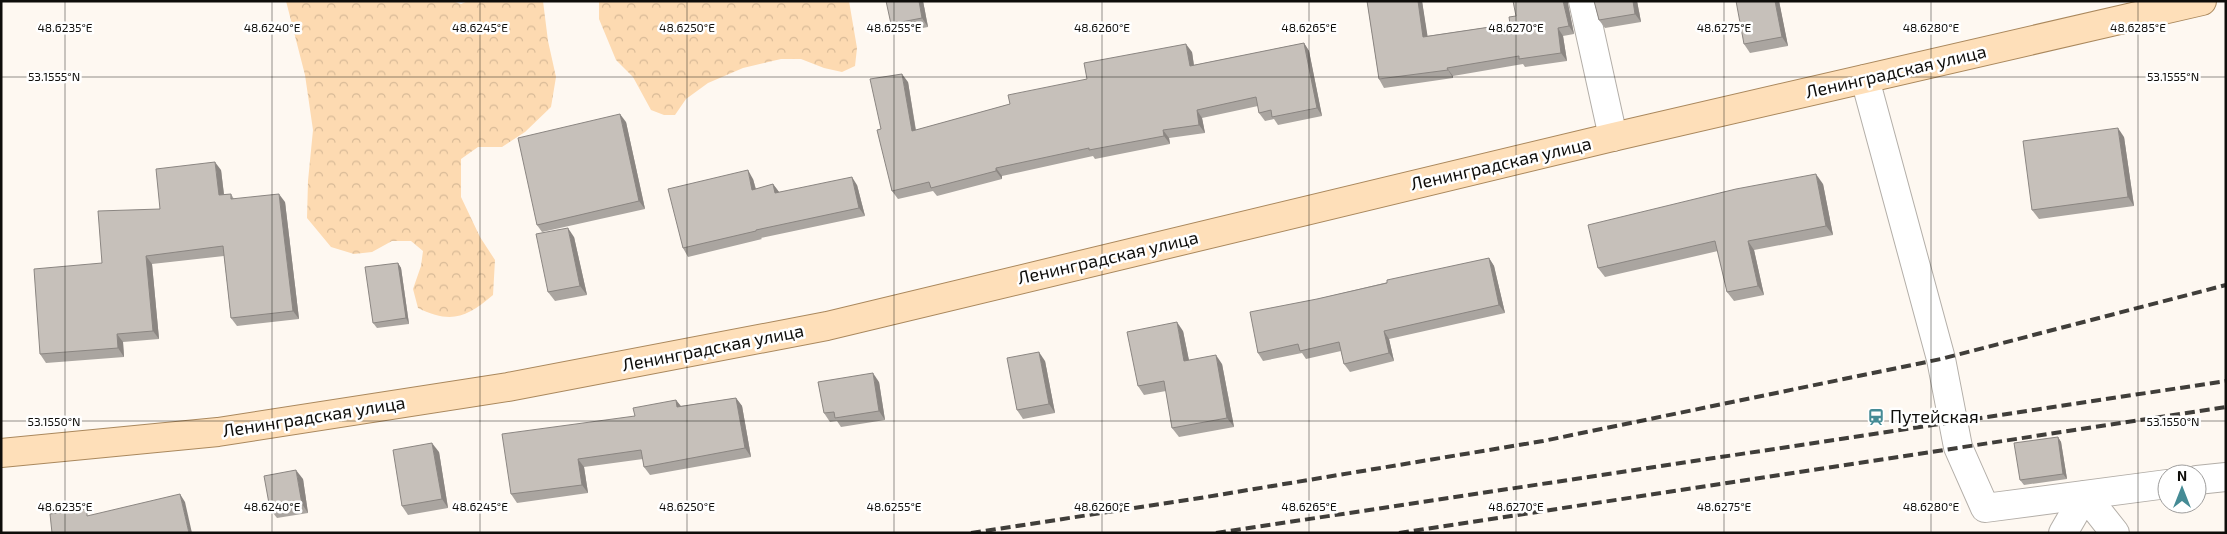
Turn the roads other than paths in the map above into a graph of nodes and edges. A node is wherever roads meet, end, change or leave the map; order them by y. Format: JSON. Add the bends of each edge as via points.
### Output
{"nodes":[{"id":1,"x":1583,"y":1,"type":"edge"},
{"id":2,"x":2202,"y":1,"type":"edge"},
{"id":3,"x":1865,"y":79,"type":"junction"},
{"id":4,"x":1612,"y":137,"type":"junction"},
{"id":5,"x":1,"y":454,"type":"edge"},
{"id":6,"x":2226,"y":477,"type":"edge"},
{"id":7,"x":2207,"y":479,"type":"edge"},
{"id":8,"x":2157,"y":485,"type":"edge"},
{"id":9,"x":2085,"y":495,"type":"junction"},
{"id":10,"x":2063,"y":533,"type":"edge"},
{"id":11,"x":2115,"y":533,"type":"edge"}],
"edges":[{"from":1,"to":4,"type":"street"},
{"from":2,"to":3,"type":"main road","name":"Ленинградская улица"},
{"from":3,"to":4,"type":"main road","name":"Ленинградская улица"},
{"from":3,"to":9,"type":"street","via":[[1940,359],[1958,447],[1985,508]]},
{"from":4,"to":5,"type":"main road","name":"Ленинградская улица","via":[[827,326],[508,387],[218,432]]},
{"from":6,"to":7,"type":"street"},
{"from":8,"to":9,"type":"street"},
{"from":9,"to":10,"type":"street"},
{"from":9,"to":11,"type":"street"}]}
